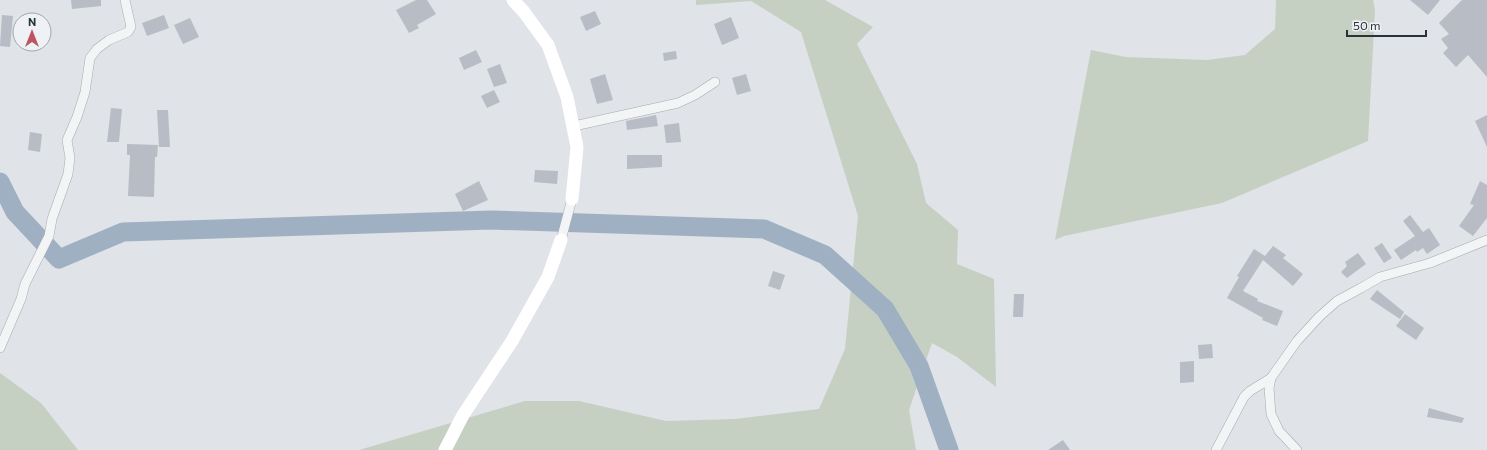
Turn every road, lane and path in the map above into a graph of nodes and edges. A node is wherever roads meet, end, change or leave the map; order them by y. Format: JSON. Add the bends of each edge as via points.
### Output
{"nodes":[{"id":1,"x":125,"y":0,"type":"edge"},
{"id":2,"x":513,"y":0,"type":"edge"},
{"id":3,"x":715,"y":82,"type":"dead end"},
{"id":4,"x":574,"y":126,"type":"junction"},
{"id":5,"x":572,"y":200,"type":"joint"},
{"id":6,"x":561,"y":240,"type":"joint"},
{"id":7,"x":1487,"y":240,"type":"edge"},
{"id":8,"x":0,"y":348,"type":"edge"},
{"id":9,"x":1271,"y":378,"type":"junction"},
{"id":10,"x":445,"y":450,"type":"edge"},
{"id":11,"x":1216,"y":450,"type":"edge"},
{"id":12,"x":1297,"y":450,"type":"edge"}],
"edges":[{"from":1,"to":8,"type":"street","via":[[131,27],[128,32],[109,40],[97,49],[90,58],[85,92],[67,140],[70,158],[68,174],[52,219],[49,236],[25,284],[22,299]]},
{"from":2,"to":4,"type":"street","via":[[548,45],[567,97]]},
{"from":3,"to":4,"type":"street","via":[[695,96],[678,103]]},
{"from":4,"to":5,"type":"street","via":[[577,147]]},
{"from":5,"to":6,"type":"street"},
{"from":6,"to":10,"type":"street","via":[[548,277],[512,341],[463,415]]},
{"from":7,"to":9,"type":"street","via":[[1430,263],[1380,278],[1337,301],[1297,341]]},
{"from":9,"to":11,"type":"street","via":[[1244,396]]},
{"from":9,"to":12,"type":"street","via":[[1271,414],[1279,431]]}]}
